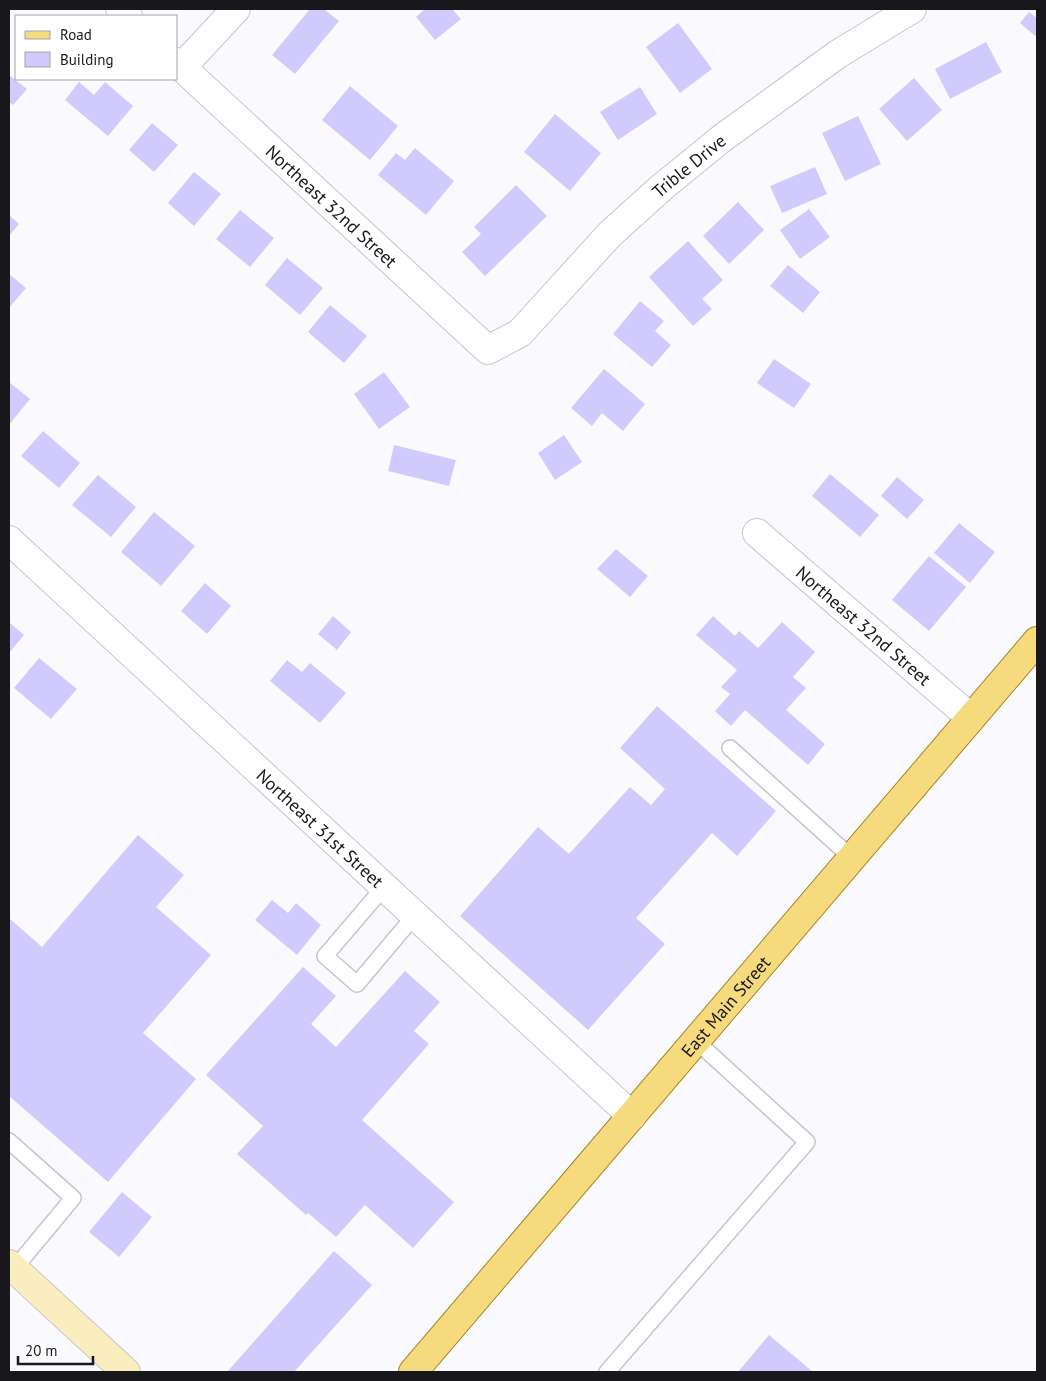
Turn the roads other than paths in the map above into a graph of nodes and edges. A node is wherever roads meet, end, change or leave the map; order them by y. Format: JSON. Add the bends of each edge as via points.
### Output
{"nodes":[{"id":1,"x":236,"y":9,"type":"edge"},
{"id":2,"x":912,"y":9,"type":"edge"},
{"id":3,"x":179,"y":65,"type":"edge"},
{"id":4,"x":488,"y":350,"type":"joint"},
{"id":5,"x":758,"y":533,"type":"dead end"},
{"id":6,"x":9,"y":540,"type":"edge"},
{"id":7,"x":1037,"y":641,"type":"edge"},
{"id":8,"x":971,"y":718,"type":"junction"},
{"id":9,"x":730,"y":748,"type":"dead end"},
{"id":10,"x":852,"y":858,"type":"junction"},
{"id":11,"x":384,"y":887,"type":"junction"},
{"id":12,"x":415,"y":915,"type":"junction"},
{"id":13,"x":696,"y":1041,"type":"junction"},
{"id":14,"x":632,"y":1116,"type":"junction"},
{"id":15,"x":9,"y":1141,"type":"edge"},
{"id":16,"x":11,"y":1266,"type":"edge"},
{"id":17,"x":123,"y":1372,"type":"edge"},
{"id":18,"x":413,"y":1372,"type":"edge"},
{"id":19,"x":606,"y":1372,"type":"edge"}],
"edges":[{"from":1,"to":3,"type":"street"},
{"from":2,"to":4,"type":"street","name":"Trible Drive","via":[[838,54],[720,139],[610,234],[520,333]]},
{"from":3,"to":4,"type":"street","name":"Northeast 32nd Street"},
{"from":5,"to":8,"type":"street","name":"Northeast 32nd Street"},
{"from":6,"to":11,"type":"street","name":"Northeast 31st Street"},
{"from":7,"to":8,"type":"main road","name":"East Main Street"},
{"from":8,"to":10,"type":"main road","name":"East Main Street"},
{"from":9,"to":10,"type":"lane"},
{"from":10,"to":13,"type":"main road","name":"East Main Street"},
{"from":11,"to":12,"type":"street","name":"Northeast 31st Street"},
{"from":11,"to":12,"type":"lane","via":[[325,956],[357,984]]},
{"from":12,"to":14,"type":"street","name":"Northeast 31st Street"},
{"from":13,"to":14,"type":"main road","name":"East Main Street"},
{"from":13,"to":19,"type":"lane","via":[[808,1142]]},
{"from":14,"to":18,"type":"main road","name":"East Main Street"},
{"from":15,"to":16,"type":"lane","via":[[73,1198]]},
{"from":16,"to":17,"type":"main road"}]}
